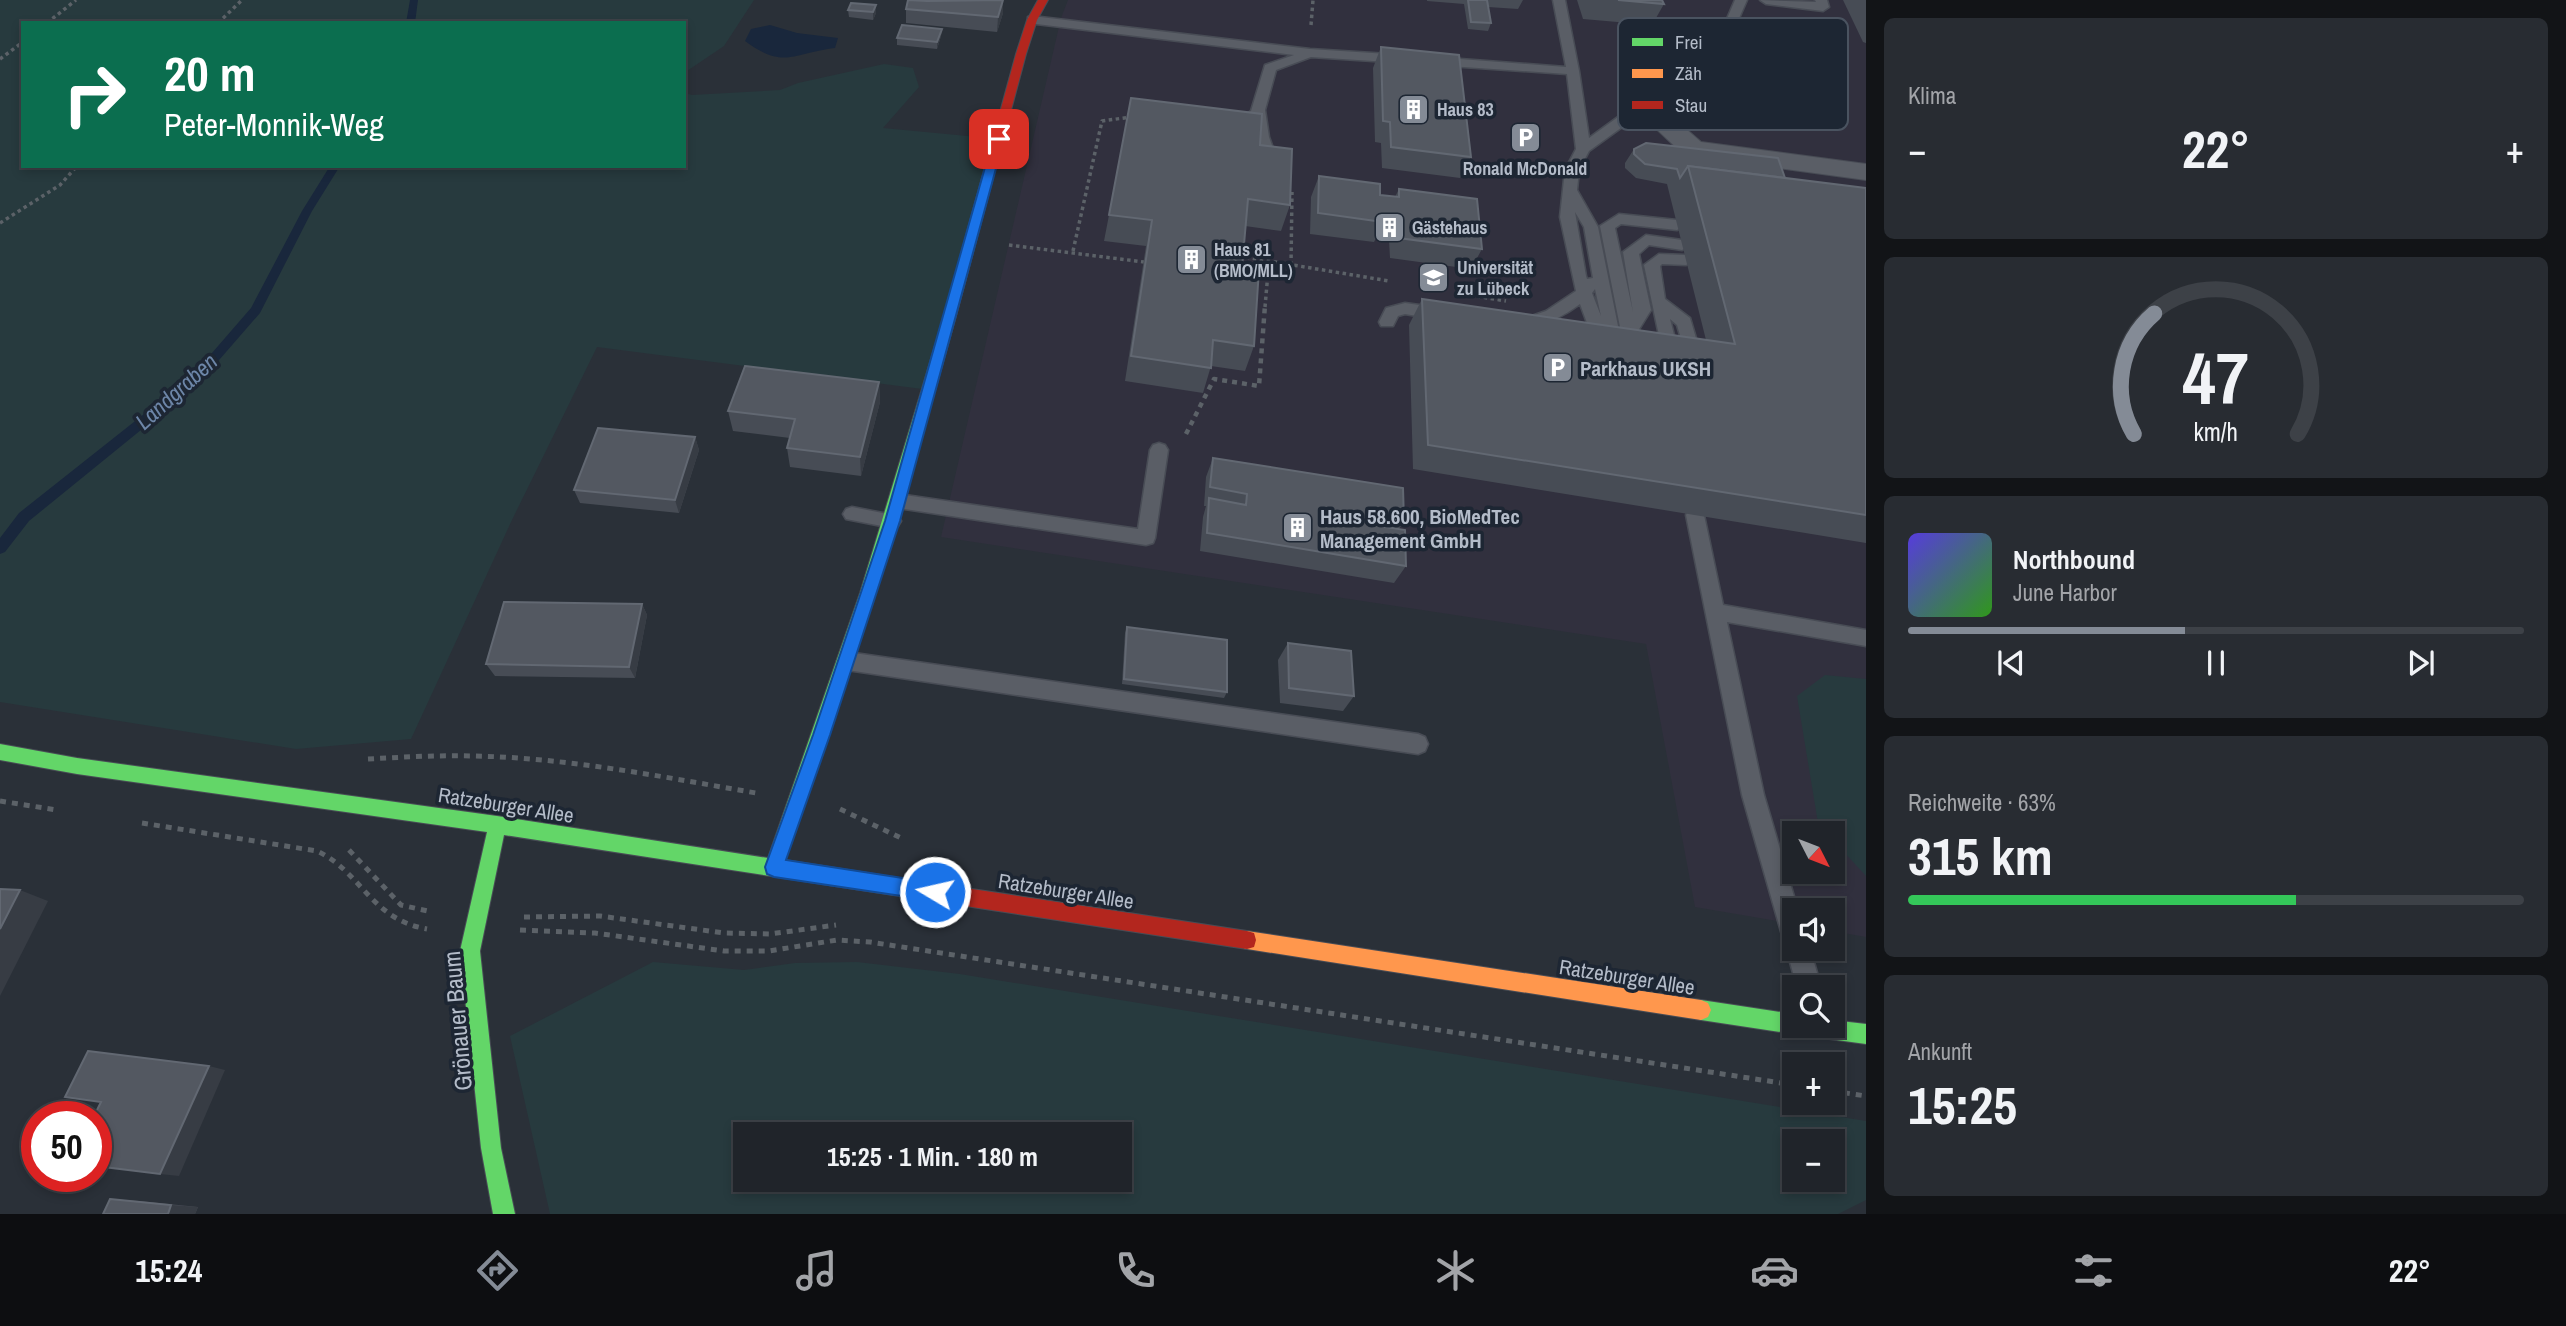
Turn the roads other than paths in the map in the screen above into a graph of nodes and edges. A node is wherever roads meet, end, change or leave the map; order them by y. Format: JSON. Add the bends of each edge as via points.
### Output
{"nodes":[{"id":1,"x":1043,"y":0,"type":"edge"},
{"id":2,"x":1559,"y":0,"type":"edge"},
{"id":3,"x":1741,"y":0,"type":"edge"},
{"id":4,"x":1766,"y":0,"type":"edge"},
{"id":5,"x":1821,"y":0,"type":"edge"},
{"id":6,"x":1734,"y":18,"type":"edge"},
{"id":7,"x":1032,"y":20,"type":"junction"},
{"id":8,"x":1310,"y":53,"type":"junction"},
{"id":9,"x":1573,"y":71,"type":"junction"},
{"id":10,"x":1259,"y":111,"type":"junction"},
{"id":11,"x":1245,"y":125,"type":"junction"},
{"id":12,"x":1618,"y":125,"type":"edge"},
{"id":13,"x":1221,"y":128,"type":"edge"},
{"id":14,"x":1672,"y":130,"type":"edge"},
{"id":15,"x":1262,"y":137,"type":"junction"},
{"id":16,"x":1583,"y":149,"type":"junction"},
{"id":17,"x":1275,"y":172,"type":"edge"},
{"id":18,"x":1866,"y":172,"type":"edge"},
{"id":19,"x":1570,"y":190,"type":"junction"},
{"id":20,"x":1677,"y":225,"type":"dead end"},
{"id":21,"x":1600,"y":275,"type":"junction"},
{"id":22,"x":1584,"y":293,"type":"junction"},
{"id":23,"x":1658,"y":301,"type":"junction"},
{"id":24,"x":1460,"y":317,"type":"edge"},
{"id":25,"x":1387,"y":322,"type":"dead end"},
{"id":26,"x":1510,"y":331,"type":"joint"},
{"id":27,"x":1552,"y":332,"type":"edge"},
{"id":28,"x":1634,"y":350,"type":"junction"},
{"id":29,"x":1673,"y":363,"type":"edge"},
{"id":30,"x":1696,"y":367,"type":"edge"},
{"id":31,"x":1159,"y":450,"type":"road end"},
{"id":32,"x":898,"y":502,"type":"junction"},
{"id":33,"x":852,"y":514,"type":"dead end"},
{"id":34,"x":1695,"y":515,"type":"edge"},
{"id":35,"x":892,"y":521,"type":"junction"},
{"id":36,"x":1714,"y":612,"type":"junction"},
{"id":37,"x":1866,"y":638,"type":"edge"},
{"id":38,"x":847,"y":661,"type":"junction"},
{"id":39,"x":1418,"y":744,"type":"dead end"},
{"id":40,"x":0,"y":752,"type":"edge"},
{"id":41,"x":497,"y":825,"type":"junction"},
{"id":42,"x":774,"y":867,"type":"junction"},
{"id":43,"x":1783,"y":898,"type":"edge"},
{"id":44,"x":1782,"y":1021,"type":"edge"},
{"id":45,"x":1845,"y":1031,"type":"edge"},
{"id":46,"x":1866,"y":1034,"type":"edge"},
{"id":47,"x":504,"y":1214,"type":"edge"}],
"edges":[{"from":1,"to":7,"type":"street"},
{"from":2,"to":9,"type":"lane"},
{"from":3,"to":6,"type":"lane"},
{"from":4,"to":5,"type":"lane","via":[[1823,7]]},
{"from":7,"to":8,"type":"lane"},
{"from":7,"to":32,"type":"street"},
{"from":8,"to":9,"type":"lane"},
{"from":8,"to":10,"type":"lane","via":[[1270,68]]},
{"from":9,"to":16,"type":"lane"},
{"from":10,"to":11,"type":"lane"},
{"from":10,"to":15,"type":"lane"},
{"from":11,"to":13,"type":"lane"},
{"from":11,"to":15,"type":"lane"},
{"from":12,"to":16,"type":"lane"},
{"from":14,"to":18,"type":"street","via":[[1693,149]]},
{"from":15,"to":17,"type":"lane"},
{"from":16,"to":19,"type":"lane","via":[[1572,170]]},
{"from":19,"to":21,"type":"lane","via":[[1591,227]]},
{"from":19,"to":22,"type":"lane","via":[[1567,217]]},
{"from":20,"to":28,"type":"lane","via":[[1619,219],[1606,226]]},
{"from":21,"to":22,"type":"lane"},
{"from":21,"to":28,"type":"lane","via":[[1612,334]]},
{"from":22,"to":26,"type":"lane","via":[[1557,312]]},
{"from":22,"to":28,"type":"lane","via":[[1595,338]]},
{"from":23,"to":28,"type":"lane","via":[[1652,265],[1684,252],[1646,240],[1631,252],[1643,310]]},
{"from":23,"to":29,"type":"lane"},
{"from":23,"to":30,"type":"lane","via":[[1684,322]]},
{"from":24,"to":25,"type":"lane","via":[[1405,308],[1392,313]]},
{"from":26,"to":27,"type":"lane"},
{"from":31,"to":32,"type":"lane","via":[[1146,538]]},
{"from":32,"to":35,"type":"street"},
{"from":33,"to":35,"type":"lane"},
{"from":34,"to":36,"type":"lane"},
{"from":35,"to":38,"type":"street"},
{"from":36,"to":37,"type":"lane"},
{"from":36,"to":43,"type":"lane","via":[[1753,795]]},
{"from":38,"to":39,"type":"lane"},
{"from":38,"to":42,"type":"street"},
{"from":40,"to":41,"type":"street","name":"Ratzeburger Allee"},
{"from":41,"to":42,"type":"street","name":"Ratzeburger Allee"},
{"from":41,"to":47,"type":"street","name":"Grönauer Baum","via":[[470,951],[491,1148]]},
{"from":42,"to":44,"type":"street","name":"Ratzeburger Allee"},
{"from":45,"to":46,"type":"street","name":"Ratzeburger Allee"}]}
